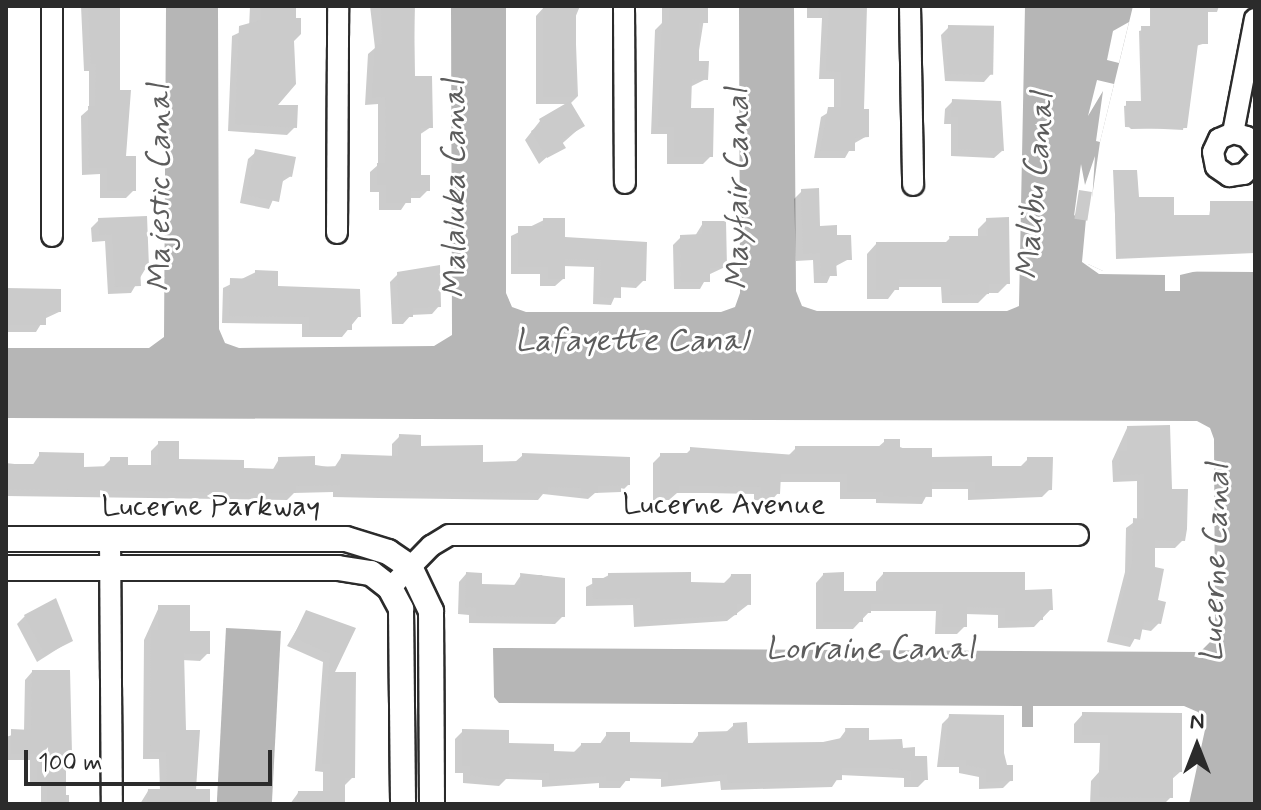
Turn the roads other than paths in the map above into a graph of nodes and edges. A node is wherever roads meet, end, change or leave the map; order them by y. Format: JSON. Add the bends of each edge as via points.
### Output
{"nodes":[{"id":1,"x":52,"y":6,"type":"edge"},
{"id":2,"x":338,"y":6,"type":"edge"},
{"id":3,"x":624,"y":6,"type":"edge"},
{"id":4,"x":910,"y":6,"type":"edge"},
{"id":5,"x":1255,"y":19,"type":"edge"},
{"id":6,"x":1233,"y":133,"type":"junction"},
{"id":7,"x":1255,"y":147,"type":"edge"},
{"id":8,"x":1255,"y":162,"type":"edge"},
{"id":9,"x":625,"y":183,"type":"dead end"},
{"id":10,"x":913,"y":185,"type":"dead end"},
{"id":11,"x":337,"y":233,"type":"dead end"},
{"id":12,"x":52,"y":236,"type":"dead end"},
{"id":13,"x":1078,"y":535,"type":"dead end"},
{"id":14,"x":6,"y":539,"type":"edge"},
{"id":15,"x":110,"y":539,"type":"junction"},
{"id":16,"x":410,"y":567,"type":"junction"},
{"id":17,"x":6,"y":568,"type":"edge"},
{"id":18,"x":112,"y":568,"type":"junction"},
{"id":19,"x":390,"y":588,"type":"junction"},
{"id":20,"x":112,"y":804,"type":"edge"},
{"id":21,"x":403,"y":804,"type":"edge"},
{"id":22,"x":432,"y":804,"type":"edge"}],
"edges":[{"from":1,"to":12,"type":"street"},
{"from":2,"to":11,"type":"street"},
{"from":3,"to":9,"type":"street"},
{"from":4,"to":10,"type":"street"},
{"from":5,"to":6,"type":"street"},
{"from":6,"to":7,"type":"street","via":[[1247,137]]},
{"from":6,"to":8,"type":"street","via":[[1215,145],[1216,167],[1236,176]]},
{"from":13,"to":16,"type":"street","name":"Lucerne Avenue","via":[[449,535]]},
{"from":14,"to":15,"type":"street","name":"Lucerne Parkway"},
{"from":15,"to":16,"type":"street","name":"Lucerne Parkway","via":[[346,539],[388,552]]},
{"from":15,"to":18,"type":"street"},
{"from":16,"to":19,"type":"street","name":"Lucerne Avenue"},
{"from":16,"to":22,"type":"street","via":[[431,611]]},
{"from":17,"to":18,"type":"street","name":"Lucerne Parkway"},
{"from":18,"to":19,"type":"street","name":"Lucerne Parkway","via":[[338,568],[371,573]]},
{"from":18,"to":20,"type":"street"},
{"from":19,"to":21,"type":"street","via":[[401,609],[403,634]]}]}
